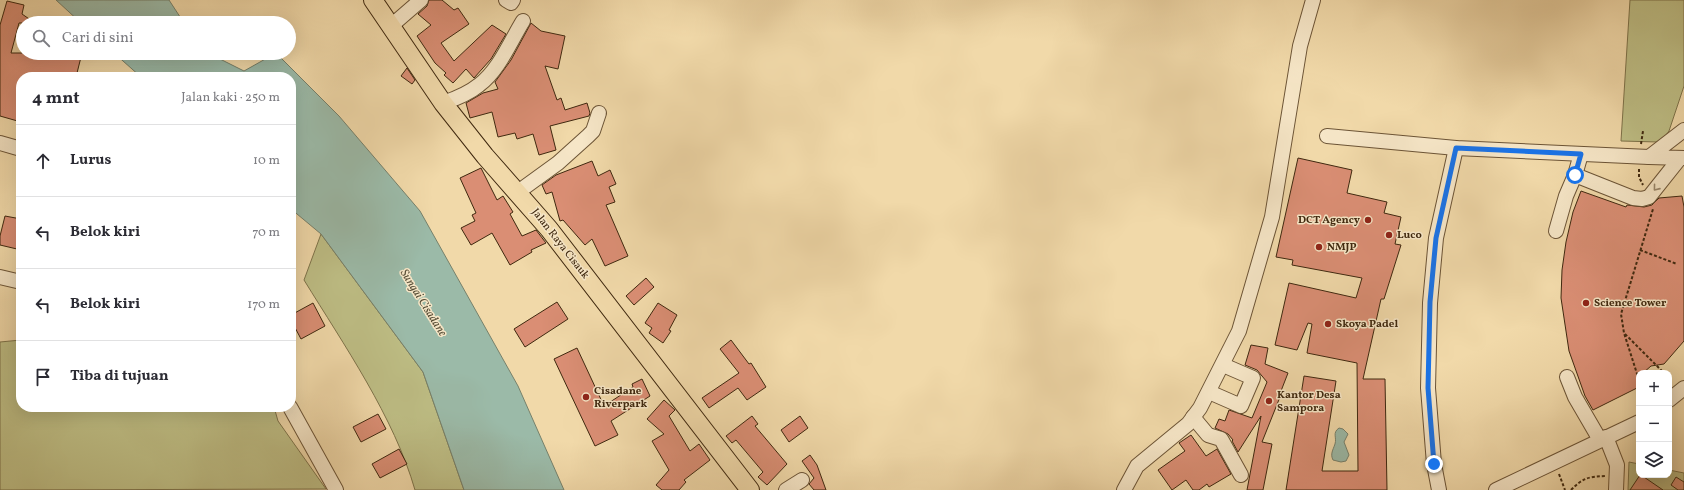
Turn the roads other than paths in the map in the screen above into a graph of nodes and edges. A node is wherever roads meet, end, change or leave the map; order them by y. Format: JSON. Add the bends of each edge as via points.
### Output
{"nodes":[{"id":1,"x":373,"y":0,"type":"edge"},
{"id":2,"x":421,"y":0,"type":"edge"},
{"id":3,"x":506,"y":0,"type":"edge"},
{"id":4,"x":512,"y":0,"type":"edge"},
{"id":5,"x":1313,"y":0,"type":"edge"},
{"id":6,"x":523,"y":21,"type":"dead end"},
{"id":7,"x":391,"y":26,"type":"junction"},
{"id":8,"x":442,"y":103,"type":"junction"},
{"id":9,"x":600,"y":113,"type":"dead end"},
{"id":10,"x":1684,"y":130,"type":"edge"},
{"id":11,"x":1327,"y":136,"type":"dead end"},
{"id":12,"x":0,"y":143,"type":"edge"},
{"id":13,"x":16,"y":148,"type":"edge"},
{"id":14,"x":1456,"y":148,"type":"junction"},
{"id":15,"x":1581,"y":154,"type":"junction"},
{"id":16,"x":1645,"y":157,"type":"junction"},
{"id":17,"x":1682,"y":158,"type":"edge"},
{"id":18,"x":1575,"y":175,"type":"junction"},
{"id":19,"x":518,"y":192,"type":"junction"},
{"id":20,"x":1556,"y":231,"type":"dead end"},
{"id":21,"x":0,"y":277,"type":"edge"},
{"id":22,"x":16,"y":281,"type":"edge"},
{"id":23,"x":1223,"y":365,"type":"junction"},
{"id":24,"x":1567,"y":376,"type":"dead end"},
{"id":25,"x":1684,"y":388,"type":"edge"},
{"id":26,"x":1209,"y":392,"type":"junction"},
{"id":27,"x":1672,"y":398,"type":"edge"},
{"id":28,"x":293,"y":412,"type":"edge"},
{"id":29,"x":1193,"y":417,"type":"junction"},
{"id":30,"x":1636,"y":423,"type":"edge"},
{"id":31,"x":1603,"y":439,"type":"junction"},
{"id":32,"x":1241,"y":474,"type":"dead end"},
{"id":33,"x":802,"y":480,"type":"dead end"},
{"id":34,"x":749,"y":489,"type":"edge"},
{"id":35,"x":336,"y":490,"type":"edge"},
{"id":36,"x":786,"y":490,"type":"edge"},
{"id":37,"x":1124,"y":490,"type":"edge"},
{"id":38,"x":1439,"y":490,"type":"edge"},
{"id":39,"x":1496,"y":490,"type":"edge"},
{"id":40,"x":1616,"y":490,"type":"edge"}],
"edges":[{"from":1,"to":7,"type":"main road","name":"Jalan Raya Cisauk"},
{"from":2,"to":7,"type":"street"},
{"from":3,"to":4,"type":"street","via":[[511,3]]},
{"from":5,"to":23,"type":"street","via":[[1300,46],[1272,217],[1244,316]]},
{"from":6,"to":8,"type":"street","via":[[489,75],[466,93]]},
{"from":7,"to":8,"type":"main road","name":"Jalan Raya Cisauk"},
{"from":8,"to":19,"type":"main road","name":"Jalan Raya Cisauk"},
{"from":9,"to":19,"type":"street","via":[[593,131],[588,136],[558,163]]},
{"from":10,"to":16,"type":"street"},
{"from":11,"to":14,"type":"street"},
{"from":12,"to":13,"type":"street"},
{"from":14,"to":15,"type":"street"},
{"from":14,"to":38,"type":"street","via":[[1436,238],[1430,302],[1428,388],[1434,464]]},
{"from":15,"to":16,"type":"street"},
{"from":15,"to":18,"type":"street"},
{"from":16,"to":17,"type":"street"},
{"from":17,"to":18,"type":"street","one_way":true,"via":[[1649,197],[1642,200]]},
{"from":18,"to":20,"type":"street"},
{"from":19,"to":34,"type":"main road","name":"Jalan Raya Cisauk","via":[[554,235]]},
{"from":21,"to":22,"type":"street"},
{"from":23,"to":26,"type":"street"},
{"from":23,"to":26,"type":"street","via":[[1254,378],[1241,406]]},
{"from":24,"to":31,"type":"street","via":[[1575,397]]},
{"from":25,"to":27,"type":"street"},
{"from":26,"to":29,"type":"street"},
{"from":28,"to":35,"type":"street"},
{"from":29,"to":32,"type":"street","via":[[1208,436],[1221,439]]},
{"from":29,"to":37,"type":"street","via":[[1137,466]]},
{"from":30,"to":31,"type":"street"},
{"from":31,"to":39,"type":"street"},
{"from":31,"to":40,"type":"street","via":[[1617,465]]},
{"from":33,"to":36,"type":"street"}]}
